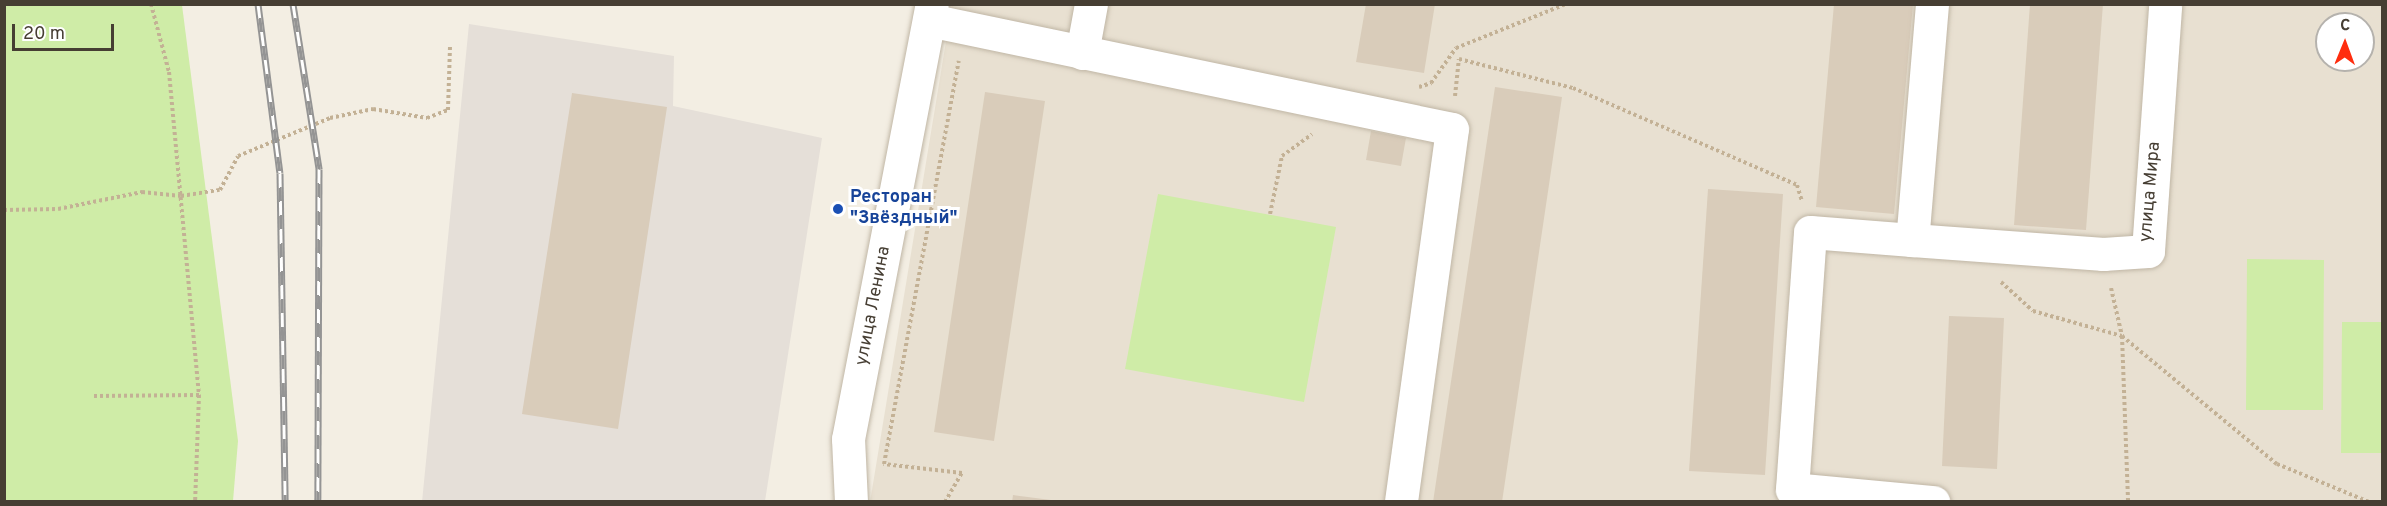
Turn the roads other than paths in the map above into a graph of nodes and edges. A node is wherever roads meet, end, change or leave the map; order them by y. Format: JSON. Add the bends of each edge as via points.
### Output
{"nodes":[{"id":1,"x":1091,"y":4,"type":"edge"},
{"id":2,"x":1932,"y":4,"type":"edge"},
{"id":3,"x":2165,"y":7,"type":"dead end"},
{"id":4,"x":931,"y":12,"type":"edge"},
{"id":5,"x":1082,"y":52,"type":"junction"},
{"id":6,"x":1912,"y":240,"type":"junction"},
{"id":7,"x":851,"y":501,"type":"edge"},
{"id":8,"x":1401,"y":501,"type":"edge"},
{"id":9,"x":1933,"y":501,"type":"edge"}],
"edges":[{"from":1,"to":5,"type":"street"},
{"from":2,"to":6,"type":"street"},
{"from":3,"to":6,"type":"street","name":"улица Мира","via":[[2148,251],[2103,254]]},
{"from":4,"to":5,"type":"street","via":[[965,28]]},
{"from":4,"to":7,"type":"street","name":"улица Ленина","via":[[848,439]]},
{"from":5,"to":8,"type":"street","via":[[1452,129]]},
{"from":6,"to":9,"type":"street","name":"улица Мира","via":[[1810,232],[1792,489]]}]}
